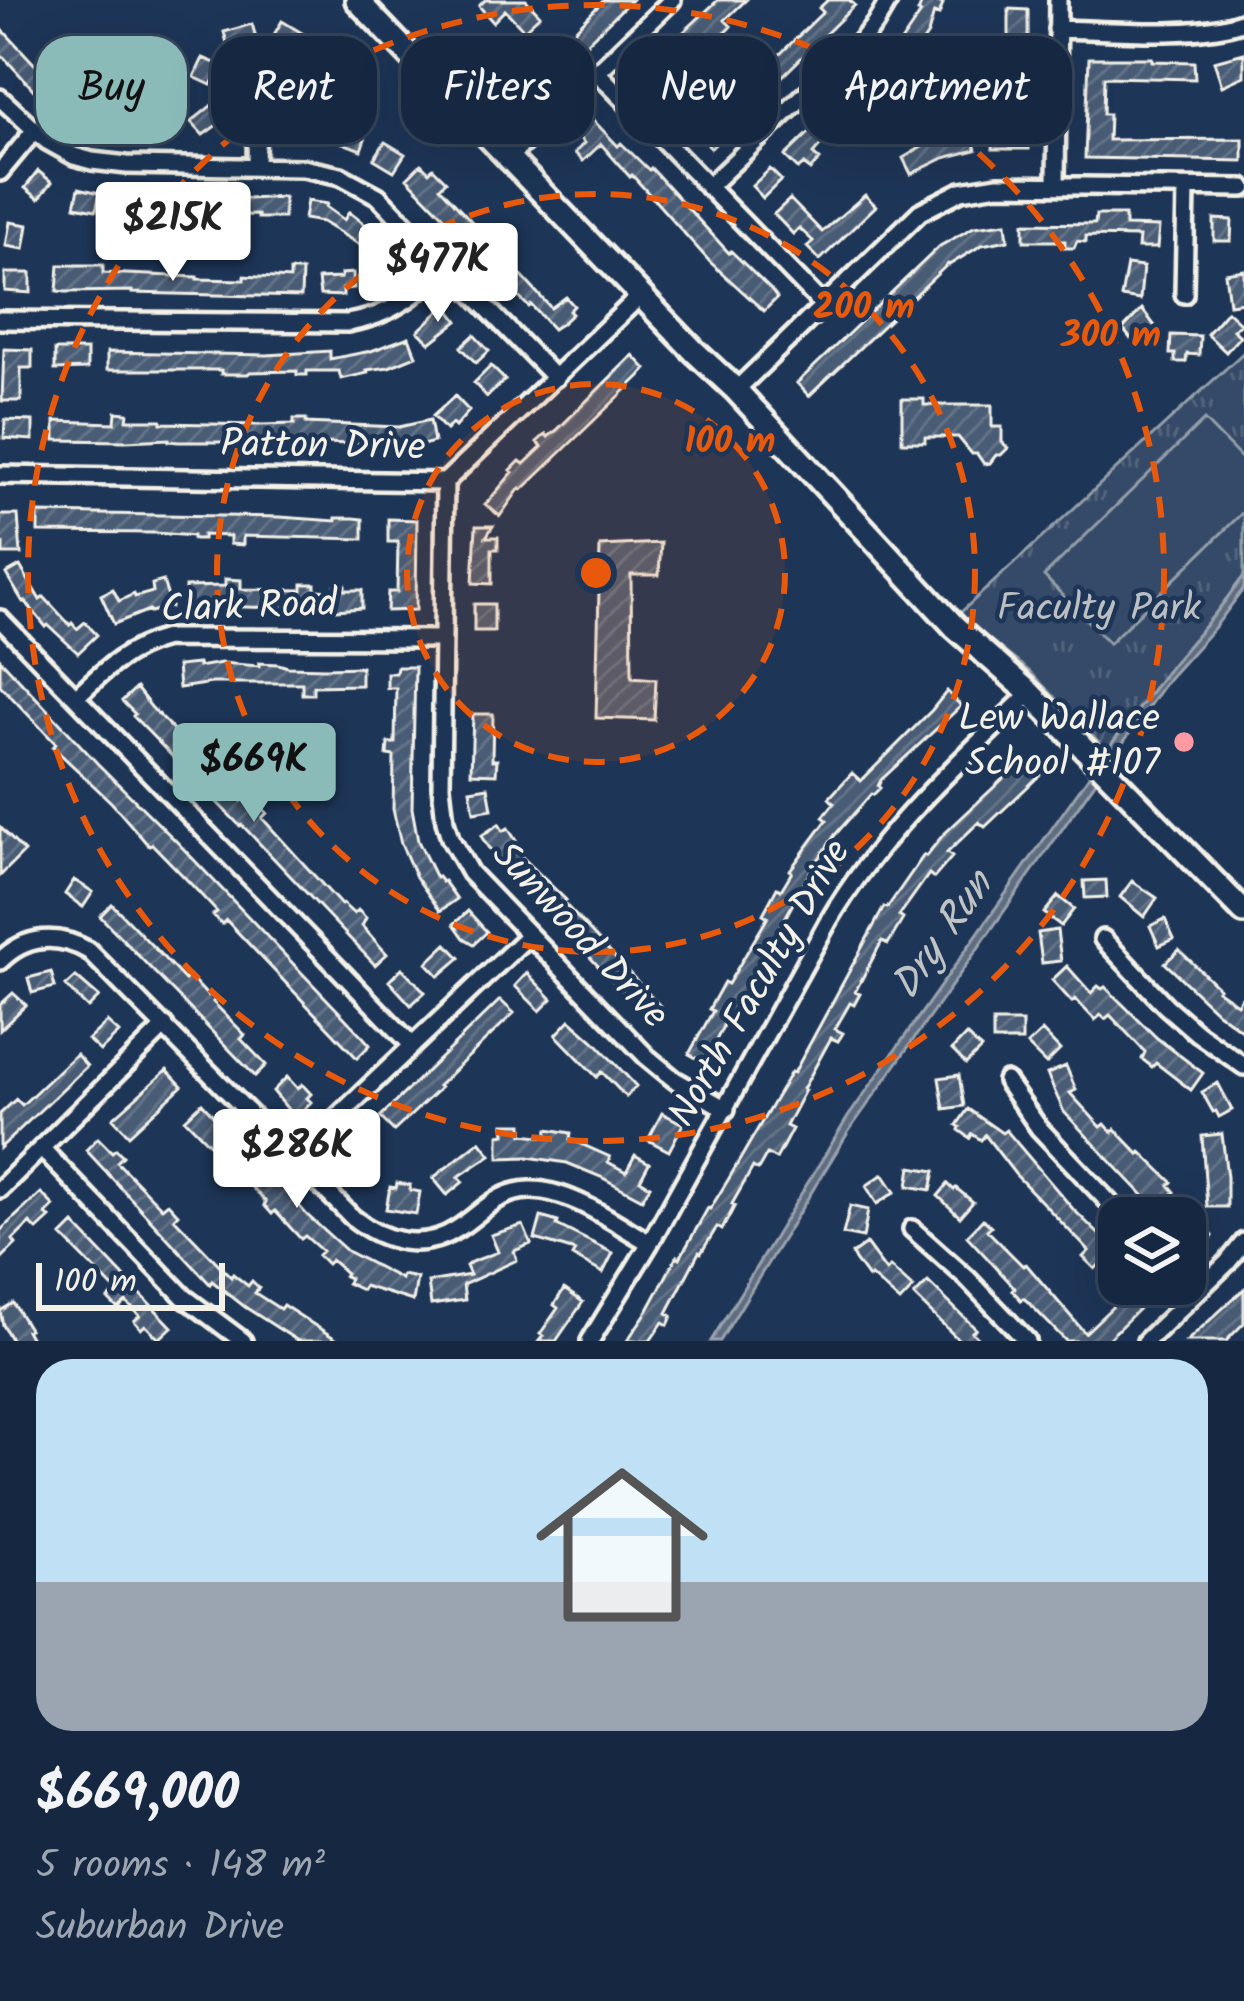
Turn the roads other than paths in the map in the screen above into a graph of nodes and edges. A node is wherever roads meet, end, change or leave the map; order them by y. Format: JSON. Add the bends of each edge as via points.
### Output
{"nodes":[{"id":1,"x":357,"y":0,"type":"edge"},
{"id":2,"x":671,"y":0,"type":"edge"},
{"id":3,"x":889,"y":0,"type":"edge"},
{"id":4,"x":1058,"y":0,"type":"edge"},
{"id":5,"x":1244,"y":21,"type":"edge"},
{"id":6,"x":1058,"y":29,"type":"junction"},
{"id":7,"x":597,"y":72,"type":"junction"},
{"id":8,"x":0,"y":98,"type":"edge"},
{"id":9,"x":34,"y":130,"type":"junction"},
{"id":10,"x":256,"y":144,"type":"edge"},
{"id":11,"x":509,"y":157,"type":"junction"},
{"id":12,"x":256,"y":167,"type":"junction"},
{"id":13,"x":0,"y":172,"type":"edge"},
{"id":14,"x":1056,"y":185,"type":"junction"},
{"id":15,"x":708,"y":187,"type":"junction"},
{"id":16,"x":1186,"y":188,"type":"junction"},
{"id":17,"x":1244,"y":188,"type":"edge"},
{"id":18,"x":447,"y":265,"type":"junction"},
{"id":19,"x":642,"y":294,"type":"junction"},
{"id":20,"x":1184,"y":294,"type":"dead end"},
{"id":21,"x":824,"y":305,"type":"junction"},
{"id":22,"x":0,"y":320,"type":"edge"},
{"id":23,"x":555,"y":378,"type":"junction"},
{"id":24,"x":736,"y":390,"type":"junction"},
{"id":25,"x":0,"y":475,"type":"edge"},
{"id":26,"x":445,"y":482,"type":"junction"},
{"id":27,"x":0,"y":619,"type":"edge"},
{"id":28,"x":443,"y":639,"type":"junction"},
{"id":29,"x":1030,"y":693,"type":"junction"},
{"id":30,"x":76,"y":697,"type":"junction"},
{"id":31,"x":1244,"y":912,"type":"edge"},
{"id":32,"x":529,"y":935,"type":"junction"},
{"id":33,"x":1103,"y":939,"type":"dead end"},
{"id":34,"x":2,"y":959,"type":"edge"},
{"id":35,"x":166,"y":1026,"type":"junction"},
{"id":36,"x":412,"y":1046,"type":"junction"},
{"id":37,"x":1244,"y":1066,"type":"edge"},
{"id":38,"x":1006,"y":1081,"type":"dead end"},
{"id":39,"x":726,"y":1109,"type":"junction"},
{"id":40,"x":42,"y":1149,"type":"junction"},
{"id":41,"x":294,"y":1157,"type":"junction"},
{"id":42,"x":0,"y":1189,"type":"edge"},
{"id":43,"x":1104,"y":1197,"type":"edge"},
{"id":44,"x":912,"y":1229,"type":"dead end"},
{"id":45,"x":1244,"y":1242,"type":"edge"},
{"id":46,"x":650,"y":1243,"type":"junction"},
{"id":47,"x":1206,"y":1277,"type":"edge"},
{"id":48,"x":1176,"y":1305,"type":"edge"},
{"id":49,"x":215,"y":1334,"type":"edge"},
{"id":50,"x":243,"y":1341,"type":"edge"},
{"id":51,"x":590,"y":1341,"type":"edge"},
{"id":52,"x":1027,"y":1341,"type":"edge"},
{"id":53,"x":1146,"y":1341,"type":"edge"}],
"edges":[{"from":1,"to":11,"type":"street"},
{"from":2,"to":7,"type":"street"},
{"from":3,"to":15,"type":"street","via":[[860,42]]},
{"from":4,"to":6,"type":"street"},
{"from":5,"to":6,"type":"street","via":[[1196,30]]},
{"from":6,"to":14,"type":"street"},
{"from":7,"to":11,"type":"street"},
{"from":7,"to":15,"type":"street"},
{"from":8,"to":9,"type":"street"},
{"from":9,"to":12,"type":"street","via":[[98,163]]},
{"from":9,"to":13,"type":"street"},
{"from":10,"to":12,"type":"street"},
{"from":11,"to":19,"type":"street"},
{"from":12,"to":18,"type":"street","via":[[320,170],[362,185]]},
{"from":14,"to":16,"type":"street"},
{"from":14,"to":21,"type":"street","via":[[984,186],[936,202]]},
{"from":15,"to":21,"type":"street"},
{"from":16,"to":17,"type":"street"},
{"from":16,"to":20,"type":"street"},
{"from":18,"to":22,"type":"street","via":[[404,303],[348,323]]},
{"from":18,"to":23,"type":"street"},
{"from":19,"to":23,"type":"street","name":"Patton Drive"},
{"from":19,"to":24,"type":"street"},
{"from":21,"to":24,"type":"street"},
{"from":23,"to":26,"type":"street","name":"Patton Drive"},
{"from":24,"to":29,"type":"street","via":[[955,627]]},
{"from":25,"to":26,"type":"street","name":"Patton Drive"},
{"from":26,"to":28,"type":"street","name":"Sunwood Drive"},
{"from":27,"to":30,"type":"street"},
{"from":28,"to":30,"type":"street","name":"Clark Road","via":[[166,638],[121,657]]},
{"from":28,"to":32,"type":"street","name":"Sunwood Drive","via":[[445,821],[470,873]]},
{"from":29,"to":31,"type":"street"},
{"from":29,"to":39,"type":"street","name":"North Faculty Drive","via":[[867,862]]},
{"from":30,"to":36,"type":"street"},
{"from":32,"to":36,"type":"street"},
{"from":32,"to":39,"type":"street","name":"Sunwood Drive","via":[[655,1065]]},
{"from":33,"to":37,"type":"street","via":[[1166,1006]]},
{"from":34,"to":35,"type":"street","via":[[39,939],[74,942]]},
{"from":35,"to":40,"type":"street"},
{"from":35,"to":41,"type":"street"},
{"from":36,"to":41,"type":"street"},
{"from":38,"to":43,"type":"street"},
{"from":39,"to":46,"type":"street","name":"North Faculty Drive"},
{"from":40,"to":42,"type":"street"},
{"from":40,"to":49,"type":"street"},
{"from":41,"to":46,"type":"street","via":[[352,1217],[387,1239],[434,1239],[498,1198],[537,1190],[566,1196]]},
{"from":44,"to":52,"type":"street"},
{"from":45,"to":47,"type":"street"},
{"from":46,"to":51,"type":"street","name":"North Faculty Drive"},
{"from":48,"to":53,"type":"street"},
{"from":49,"to":50,"type":"street"}]}
